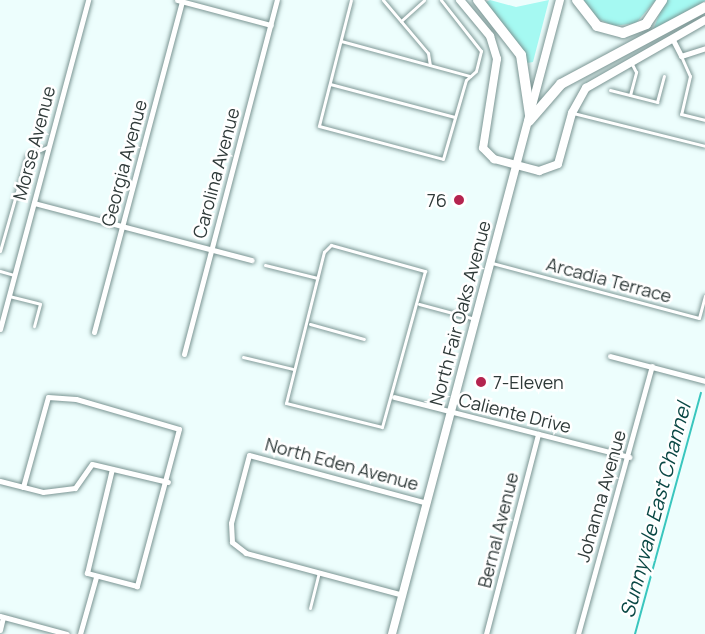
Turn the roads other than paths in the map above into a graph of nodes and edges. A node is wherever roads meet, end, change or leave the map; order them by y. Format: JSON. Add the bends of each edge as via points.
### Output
{"nodes":[{"id":1,"x":88,"y":0,"type":"edge"},
{"id":2,"x":277,"y":0,"type":"edge"},
{"id":3,"x":351,"y":0,"type":"edge"},
{"id":4,"x":382,"y":0,"type":"edge"},
{"id":5,"x":424,"y":0,"type":"edge"},
{"id":6,"x":441,"y":0,"type":"edge"},
{"id":7,"x":460,"y":0,"type":"edge"},
{"id":8,"x":478,"y":0,"type":"edge"},
{"id":9,"x":560,"y":0,"type":"edge"},
{"id":10,"x":577,"y":0,"type":"edge"},
{"id":11,"x":662,"y":0,"type":"edge"},
{"id":12,"x":179,"y":1,"type":"edge"},
{"id":13,"x":705,"y":7,"type":"edge"},
{"id":14,"x":705,"y":20,"type":"edge"},
{"id":15,"x":401,"y":21,"type":"junction"},
{"id":16,"x":271,"y":25,"type":"junction"},
{"id":17,"x":672,"y":38,"type":"junction"},
{"id":18,"x":341,"y":41,"type":"junction"},
{"id":19,"x":705,"y":48,"type":"edge"},
{"id":20,"x":681,"y":56,"type":"junction"},
{"id":21,"x":630,"y":61,"type":"junction"},
{"id":22,"x":430,"y":65,"type":"junction"},
{"id":23,"x":470,"y":76,"type":"junction"},
{"id":24,"x":664,"y":76,"type":"dead end"},
{"id":25,"x":330,"y":84,"type":"junction"},
{"id":26,"x":610,"y":90,"type":"dead end"},
{"id":27,"x":630,"y":95,"type":"junction"},
{"id":28,"x":572,"y":112,"type":"junction"},
{"id":29,"x":455,"y":117,"type":"junction"},
{"id":30,"x":530,"y":118,"type":"junction"},
{"id":31,"x":705,"y":120,"type":"edge"},
{"id":32,"x":49,"y":146,"type":"junction"},
{"id":33,"x":705,"y":146,"type":"edge"},
{"id":34,"x":517,"y":166,"type":"junction"},
{"id":35,"x":33,"y":203,"type":"junction"},
{"id":36,"x":122,"y":226,"type":"junction"},
{"id":37,"x":212,"y":249,"type":"junction"},
{"id":38,"x":0,"y":251,"type":"edge"},
{"id":39,"x":252,"y":260,"type":"dead end"},
{"id":40,"x":490,"y":263,"type":"junction"},
{"id":41,"x":265,"y":265,"type":"dead end"},
{"id":42,"x":0,"y":271,"type":"edge"},
{"id":43,"x":14,"y":275,"type":"junction"},
{"id":44,"x":317,"y":278,"type":"junction"},
{"id":45,"x":9,"y":296,"type":"junction"},
{"id":46,"x":705,"y":296,"type":"edge"},
{"id":47,"x":419,"y":304,"type":"junction"},
{"id":48,"x":475,"y":319,"type":"junction"},
{"id":49,"x":310,"y":324,"type":"junction"},
{"id":50,"x":34,"y":326,"type":"dead end"},
{"id":51,"x":0,"y":329,"type":"edge"},
{"id":52,"x":94,"y":332,"type":"dead end"},
{"id":53,"x":364,"y":339,"type":"dead end"},
{"id":54,"x":184,"y":354,"type":"dead end"},
{"id":55,"x":610,"y":356,"type":"dead end"},
{"id":56,"x":243,"y":357,"type":"dead end"},
{"id":57,"x":652,"y":366,"type":"junction"},
{"id":58,"x":293,"y":369,"type":"junction"},
{"id":59,"x":705,"y":381,"type":"edge"},
{"id":60,"x":394,"y":397,"type":"junction"},
{"id":61,"x":451,"y":412,"type":"junction"},
{"id":62,"x":538,"y":434,"type":"junction"},
{"id":63,"x":629,"y":457,"type":"junction"},
{"id":64,"x":112,"y":469,"type":"junction"},
{"id":65,"x":0,"y":481,"type":"edge"},
{"id":66,"x":168,"y":482,"type":"junction"},
{"id":67,"x":23,"y":487,"type":"junction"},
{"id":68,"x":427,"y":503,"type":"junction"},
{"id":69,"x":319,"y":573,"type":"junction"},
{"id":70,"x":96,"y":577,"type":"junction"},
{"id":71,"x":403,"y":595,"type":"junction"},
{"id":72,"x":310,"y":609,"type":"dead end"},
{"id":73,"x":2,"y":616,"type":"edge"},
{"id":74,"x":0,"y":630,"type":"edge"},
{"id":75,"x":67,"y":634,"type":"edge"},
{"id":76,"x":80,"y":634,"type":"edge"},
{"id":77,"x":392,"y":634,"type":"edge"},
{"id":78,"x":486,"y":634,"type":"edge"},
{"id":79,"x":578,"y":634,"type":"edge"}],
"edges":[{"from":1,"to":32,"type":"street","name":"Morse Avenue"},
{"from":2,"to":16,"type":"street","name":"Carolina Avenue"},
{"from":3,"to":18,"type":"lane"},
{"from":4,"to":15,"type":"lane"},
{"from":5,"to":15,"type":"lane"},
{"from":6,"to":23,"type":"lane","via":[[479,44],[480,64]]},
{"from":7,"to":34,"type":"main road","via":[[490,36],[498,59],[483,148],[489,157]]},
{"from":8,"to":30,"type":"highway","via":[[521,55]]},
{"from":9,"to":30,"type":"main road","name":"North Fair Oaks Avenue"},
{"from":10,"to":11,"type":"highway","via":[[591,22],[623,33],[646,24]]},
{"from":12,"to":16,"type":"street"},
{"from":12,"to":36,"type":"street","name":"Georgia Avenue"},
{"from":13,"to":30,"type":"highway","via":[[561,84]]},
{"from":14,"to":17,"type":"main road"},
{"from":15,"to":22,"type":"lane"},
{"from":16,"to":37,"type":"street","name":"Carolina Avenue"},
{"from":17,"to":20,"type":"street"},
{"from":17,"to":21,"type":"main road"},
{"from":18,"to":22,"type":"lane"},
{"from":18,"to":25,"type":"lane"},
{"from":19,"to":20,"type":"street"},
{"from":20,"to":31,"type":"lane","via":[[690,76],[681,114]]},
{"from":21,"to":27,"type":"lane","via":[[636,72]]},
{"from":21,"to":28,"type":"main road","via":[[586,88]]},
{"from":22,"to":23,"type":"lane"},
{"from":23,"to":29,"type":"lane"},
{"from":24,"to":27,"type":"lane","via":[[657,102]]},
{"from":25,"to":29,"type":"lane"},
{"from":25,"to":29,"type":"lane","via":[[319,126],[443,159]]},
{"from":26,"to":27,"type":"lane"},
{"from":28,"to":33,"type":"lane"},
{"from":28,"to":34,"type":"main road","via":[[554,168],[539,171]]},
{"from":30,"to":34,"type":"main road","name":"North Fair Oaks Avenue"},
{"from":32,"to":35,"type":"street","name":"Morse Avenue"},
{"from":32,"to":38,"type":"lane","via":[[27,156]]},
{"from":34,"to":40,"type":"main road","name":"North Fair Oaks Avenue"},
{"from":35,"to":36,"type":"street"},
{"from":35,"to":43,"type":"street","name":"Morse Avenue"},
{"from":36,"to":37,"type":"street"},
{"from":36,"to":52,"type":"street","name":"Georgia Avenue"},
{"from":37,"to":39,"type":"street"},
{"from":37,"to":54,"type":"street","name":"Carolina Avenue"},
{"from":40,"to":46,"type":"lane","name":"Arcadia Terrace","via":[[699,318]]},
{"from":40,"to":48,"type":"main road","name":"North Fair Oaks Avenue"},
{"from":41,"to":44,"type":"lane"},
{"from":42,"to":43,"type":"lane"},
{"from":43,"to":45,"type":"street","name":"Morse Avenue"},
{"from":44,"to":47,"type":"lane","via":[[324,252],[337,244],[423,269]]},
{"from":44,"to":49,"type":"lane"},
{"from":45,"to":50,"type":"lane","via":[[40,304]]},
{"from":45,"to":51,"type":"street","name":"Morse Avenue"},
{"from":47,"to":48,"type":"lane"},
{"from":47,"to":60,"type":"lane"},
{"from":48,"to":61,"type":"main road","name":"North Fair Oaks Avenue"},
{"from":49,"to":53,"type":"lane"},
{"from":49,"to":58,"type":"lane"},
{"from":55,"to":57,"type":"street"},
{"from":56,"to":58,"type":"lane"},
{"from":57,"to":59,"type":"street"},
{"from":57,"to":63,"type":"street","name":"Johanna Avenue"},
{"from":58,"to":60,"type":"lane","via":[[285,400],[294,409],[311,408],[378,428],[386,424]]},
{"from":60,"to":61,"type":"street","name":"Caliente Drive"},
{"from":61,"to":62,"type":"street","name":"Caliente Drive"},
{"from":61,"to":68,"type":"main road","name":"North Fair Oaks Avenue"},
{"from":62,"to":63,"type":"street","name":"Caliente Drive"},
{"from":62,"to":78,"type":"street","name":"Bernal Avenue"},
{"from":63,"to":79,"type":"street","name":"Johanna Avenue"},
{"from":64,"to":66,"type":"street"},
{"from":64,"to":67,"type":"street","via":[[92,464],[81,482],[68,489]]},
{"from":64,"to":70,"type":"street","via":[[87,569]]},
{"from":65,"to":67,"type":"street"},
{"from":66,"to":67,"type":"street","via":[[179,429],[76,399],[48,397]]},
{"from":66,"to":70,"type":"street","via":[[142,582],[132,586]]},
{"from":68,"to":69,"type":"street","name":"North Eden Avenue","via":[[249,455],[229,529],[232,542],[246,553]]},
{"from":68,"to":71,"type":"main road","name":"North Fair Oaks Avenue"},
{"from":69,"to":71,"type":"street"},
{"from":69,"to":72,"type":"lane"},
{"from":70,"to":76,"type":"street"},
{"from":71,"to":77,"type":"main road","name":"North Fair Oaks Avenue"},
{"from":73,"to":74,"type":"street"},
{"from":73,"to":75,"type":"street"}]}
